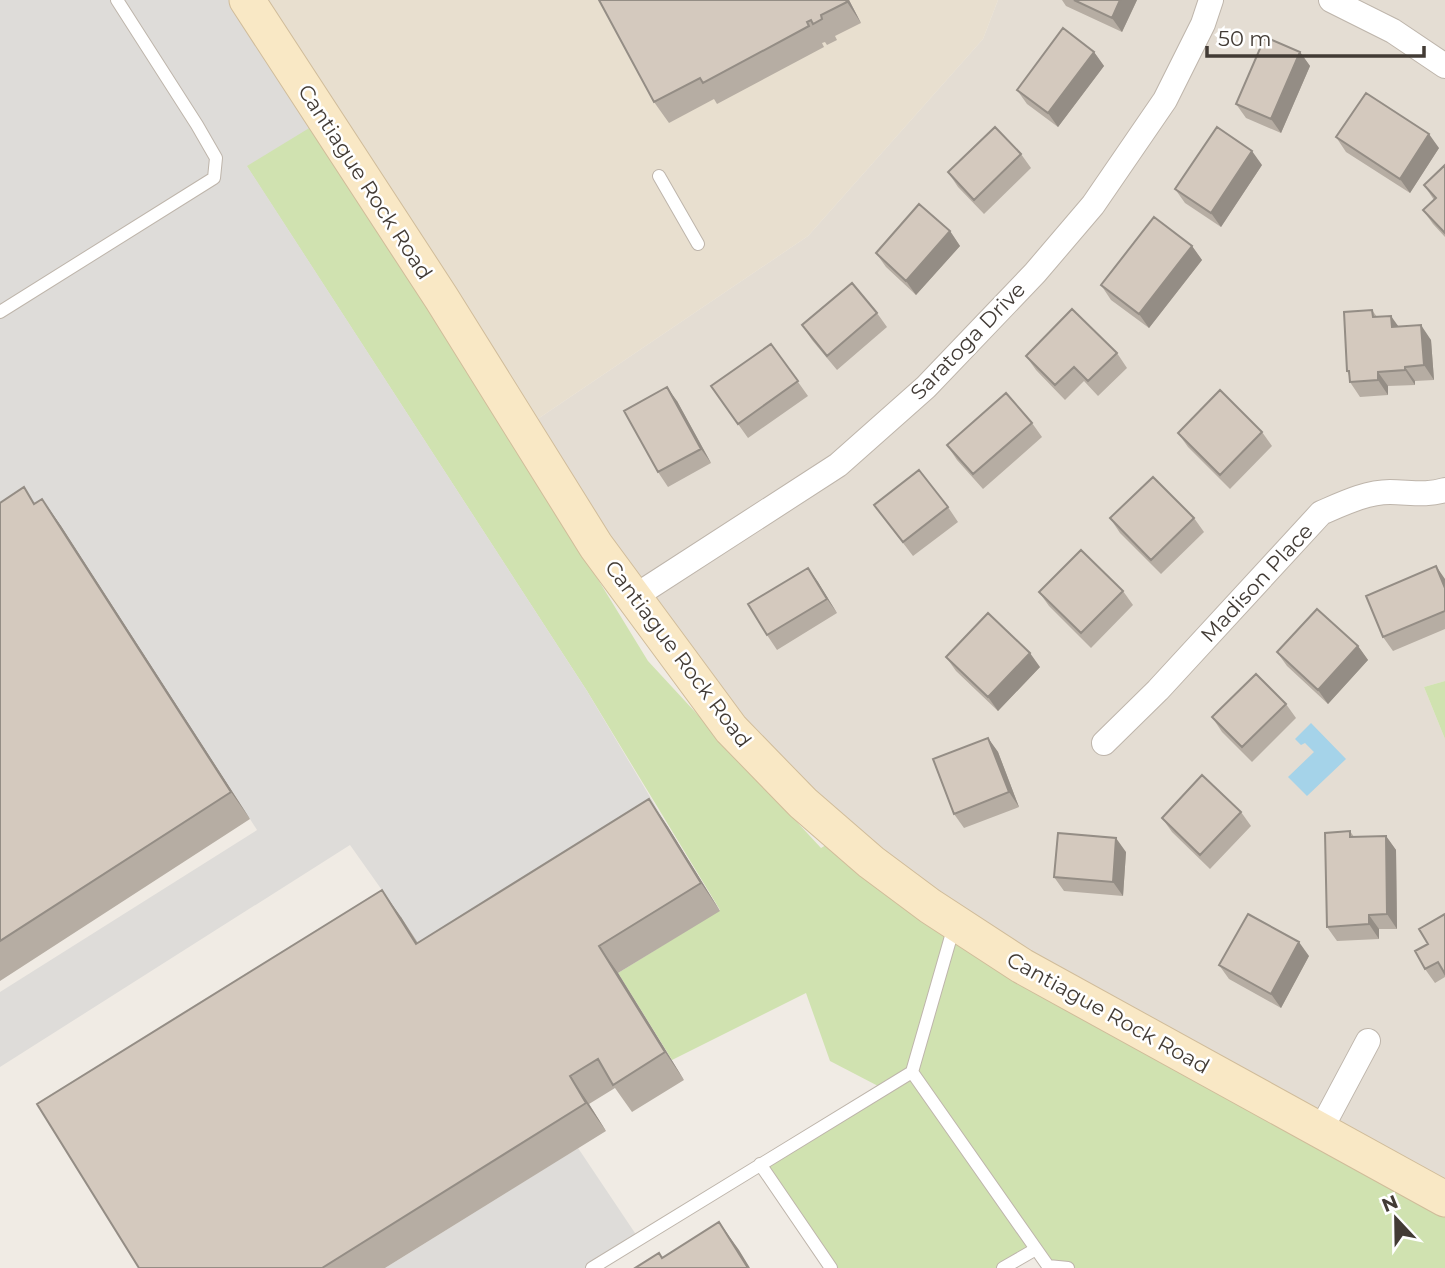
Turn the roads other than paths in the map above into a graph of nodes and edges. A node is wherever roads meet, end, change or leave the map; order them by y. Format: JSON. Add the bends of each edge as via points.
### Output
{"nodes":[{"id":1,"x":117,"y":0,"type":"edge"},
{"id":2,"x":247,"y":0,"type":"edge"},
{"id":3,"x":1211,"y":0,"type":"edge"},
{"id":4,"x":1331,"y":0,"type":"edge"},
{"id":5,"x":1445,"y":66,"type":"edge"},
{"id":6,"x":659,"y":176,"type":"dead end"},
{"id":7,"x":698,"y":244,"type":"dead end"},
{"id":8,"x":0,"y":312,"type":"edge"},
{"id":9,"x":1445,"y":490,"type":"edge"},
{"id":10,"x":634,"y":597,"type":"junction"},
{"id":11,"x":1104,"y":743,"type":"dead end"},
{"id":12,"x":955,"y":923,"type":"junction"},
{"id":13,"x":1368,"y":1041,"type":"dead end"},
{"id":14,"x":912,"y":1072,"type":"junction"},
{"id":15,"x":1320,"y":1131,"type":"junction"},
{"id":16,"x":760,"y":1164,"type":"junction"},
{"id":17,"x":1445,"y":1199,"type":"edge"},
{"id":18,"x":1036,"y":1249,"type":"junction"},
{"id":19,"x":592,"y":1268,"type":"edge"},
{"id":20,"x":831,"y":1268,"type":"edge"},
{"id":21,"x":1003,"y":1268,"type":"edge"},
{"id":22,"x":1068,"y":1268,"type":"edge"}],
"edges":[{"from":1,"to":8,"type":"lane","via":[[216,158],[214,178]]},
{"from":2,"to":10,"type":"main road","name":"Cantiague Rock Road","via":[[596,546]]},
{"from":3,"to":10,"type":"street","name":"Saratoga Drive","via":[[1165,100],[1093,205],[926,387],[838,465]]},
{"from":4,"to":5,"type":"street","via":[[1393,31]]},
{"from":6,"to":7,"type":"lane"},
{"from":9,"to":11,"type":"street","name":"Madison Place","via":[[1434,494],[1387,492],[1321,513]]},
{"from":10,"to":12,"type":"main road","name":"Cantiague Rock Road","via":[[731,729],[803,803],[871,862]]},
{"from":12,"to":14,"type":"lane"},
{"from":12,"to":15,"type":"main road","name":"Cantiague Rock Road","via":[[1022,966]]},
{"from":13,"to":15,"type":"street"},
{"from":14,"to":16,"type":"lane"},
{"from":14,"to":18,"type":"lane"},
{"from":15,"to":17,"type":"main road","name":"Cantiague Rock Road"},
{"from":16,"to":19,"type":"lane"},
{"from":16,"to":20,"type":"lane"},
{"from":18,"to":21,"type":"lane"},
{"from":18,"to":22,"type":"lane","via":[[1048,1266]]}]}
